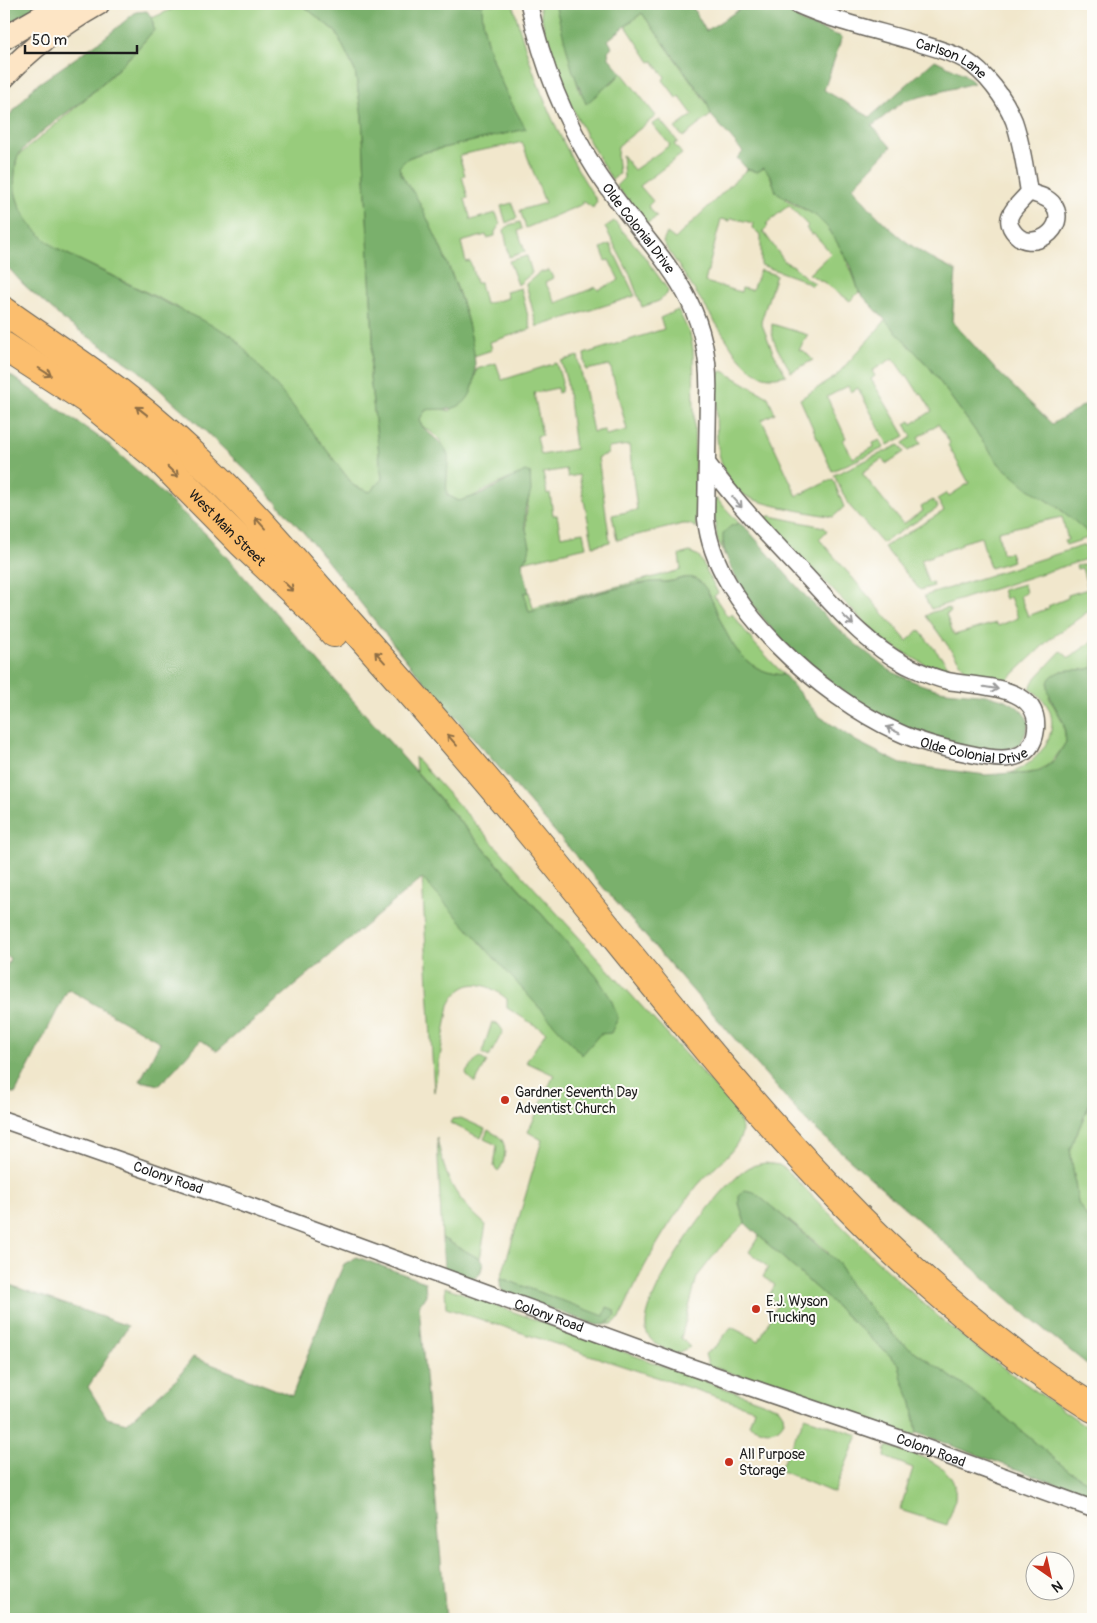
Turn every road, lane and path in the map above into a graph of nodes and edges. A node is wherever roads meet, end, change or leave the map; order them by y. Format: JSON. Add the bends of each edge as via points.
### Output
{"nodes":[{"id":1,"x":63,"y":4,"type":"edge"},
{"id":2,"x":98,"y":4,"type":"edge"},
{"id":3,"x":529,"y":4,"type":"edge"},
{"id":4,"x":796,"y":4,"type":"edge"},
{"id":5,"x":4,"y":38,"type":"edge"},
{"id":6,"x":4,"y":77,"type":"edge"},
{"id":7,"x":1029,"y":192,"type":"dead end"},
{"id":8,"x":4,"y":311,"type":"edge"},
{"id":9,"x":4,"y":346,"type":"edge"},
{"id":10,"x":707,"y":463,"type":"junction"},
{"id":11,"x":706,"y":1047,"type":"junction"},
{"id":12,"x":4,"y":1120,"type":"edge"},
{"id":13,"x":1093,"y":1408,"type":"edge"},
{"id":14,"x":1093,"y":1509,"type":"edge"}],
"edges":[{"from":1,"to":5,"type":"street"},
{"from":2,"to":6,"type":"street","via":[[52,33]]},
{"from":3,"to":10,"type":"street","name":"Olde Colonial Drive","via":[[545,65],[574,132],[607,186],[667,264],[700,325],[708,366]]},
{"from":4,"to":7,"type":"street","name":"Carlson Lane","via":[[819,14],[944,51],[972,66],[991,84],[1011,114]]},
{"from":11,"to":8,"type":"highway","name":"West Main Street","one_way":true,"via":[[412,694],[256,519],[202,463],[96,375]]},
{"from":9,"to":11,"type":"highway","name":"West Main Street","one_way":true,"via":[[86,399],[157,457],[240,542],[315,612],[560,889]]},
{"from":10,"to":10,"type":"street","name":"Olde Colonial Drive","one_way":true,"via":[[751,518],[846,619],[886,654],[944,680],[1003,690],[1022,697],[1031,707],[1036,721],[1034,735],[1026,749],[1013,757],[997,760],[939,748],[877,722],[814,678],[742,606],[720,569],[707,535]]},
{"from":11,"to":13,"type":"highway","via":[[792,1145],[885,1242],[976,1325],[1025,1363]]},
{"from":12,"to":14,"type":"street","name":"Colony Road"}]}
